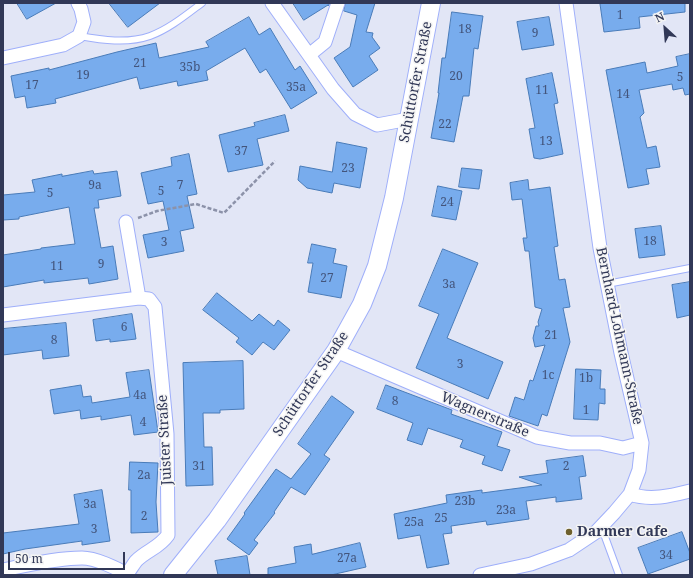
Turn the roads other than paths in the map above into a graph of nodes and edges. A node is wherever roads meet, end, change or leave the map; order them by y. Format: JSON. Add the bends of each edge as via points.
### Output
{"nodes":[{"id":1,"x":78,"y":3,"type":"edge"},
{"id":2,"x":202,"y":3,"type":"edge"},
{"id":3,"x":272,"y":3,"type":"edge"},
{"id":4,"x":338,"y":3,"type":"edge"},
{"id":5,"x":432,"y":3,"type":"edge"},
{"id":6,"x":566,"y":3,"type":"edge"},
{"id":7,"x":79,"y":36,"type":"junction"},
{"id":8,"x":309,"y":55,"type":"junction"},
{"id":9,"x":3,"y":58,"type":"edge"},
{"id":10,"x":409,"y":119,"type":"junction"},
{"id":11,"x":126,"y":222,"type":"road end"},
{"id":12,"x":690,"y":268,"type":"edge"},
{"id":13,"x":607,"y":284,"type":"junction"},
{"id":14,"x":139,"y":298,"type":"junction"},
{"id":15,"x":3,"y":315,"type":"edge"},
{"id":16,"x":336,"y":351,"type":"junction"},
{"id":17,"x":642,"y":443,"type":"junction"},
{"id":18,"x":690,"y":491,"type":"edge"},
{"id":19,"x":630,"y":494,"type":"junction"},
{"id":20,"x":601,"y":526,"type":"junction"},
{"id":21,"x":3,"y":570,"type":"edge"},
{"id":22,"x":128,"y":575,"type":"edge"},
{"id":23,"x":173,"y":575,"type":"edge"},
{"id":24,"x":480,"y":575,"type":"edge"},
{"id":25,"x":619,"y":575,"type":"edge"}],
"edges":[{"from":1,"to":7,"type":"street","via":[[84,22]]},
{"from":2,"to":7,"type":"lane","via":[[173,25],[149,36],[121,41]]},
{"from":3,"to":8,"type":"street"},
{"from":4,"to":8,"type":"street","via":[[325,42]]},
{"from":5,"to":10,"type":"main road","name":"Schüttorfer Straße"},
{"from":6,"to":13,"type":"street","name":"Bernhard-Lohmann-Straße"},
{"from":7,"to":9,"type":"street","via":[[63,45]]},
{"from":8,"to":10,"type":"street","via":[[333,89],[356,114],[377,125]]},
{"from":10,"to":16,"type":"main road","name":"Schüttorfer Straße","via":[[394,198],[377,266],[362,304]]},
{"from":11,"to":14,"type":"street"},
{"from":12,"to":13,"type":"lane"},
{"from":13,"to":17,"type":"street","name":"Bernhard-Lohmann-Straße"},
{"from":14,"to":15,"type":"street"},
{"from":14,"to":22,"type":"street","name":"Juister Straße","via":[[149,300],[155,307],[167,434],[168,535],[162,544],[136,562]]},
{"from":16,"to":17,"type":"street","name":"Wagnerstraße","via":[[537,437],[570,443],[600,442],[623,448]]},
{"from":16,"to":23,"type":"main road","name":"Schüttorfer Straße","via":[[217,520]]},
{"from":17,"to":19,"type":"street","name":"Bernhard-Lohmann-Straße","via":[[640,470]]},
{"from":18,"to":19,"type":"street","via":[[665,497],[640,497]]},
{"from":19,"to":20,"type":"street","name":"Bernhard-Lohmann-Straße"},
{"from":20,"to":24,"type":"street","name":"Bernhard-Lohmann-Straße","via":[[569,550],[531,564]]},
{"from":20,"to":25,"type":"lane"},
{"from":21,"to":22,"type":"street","via":[[83,558],[102,563]]}]}
